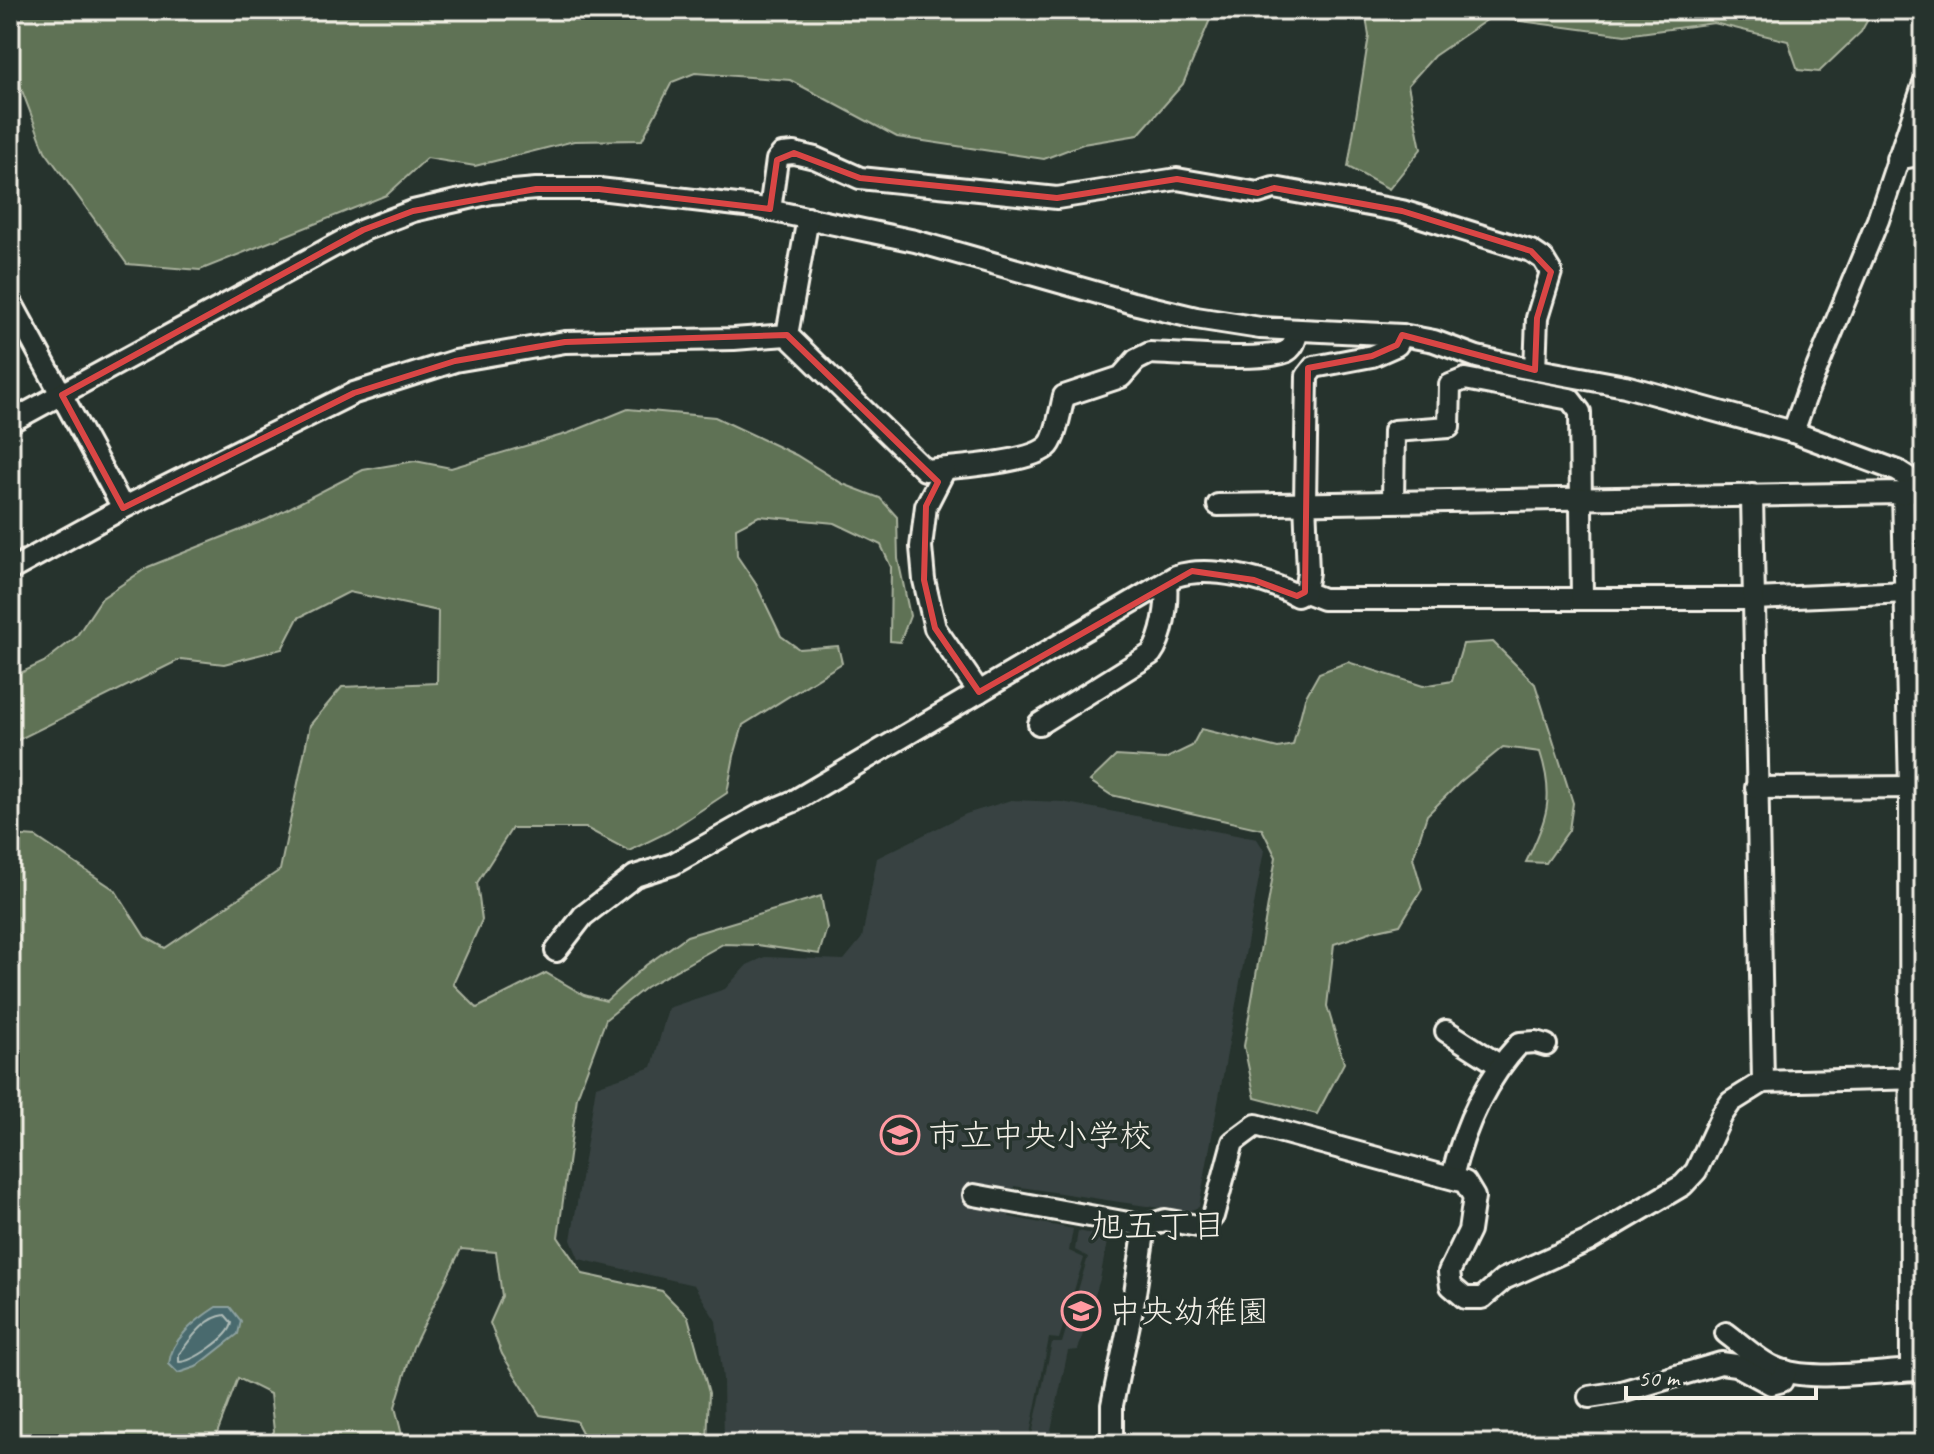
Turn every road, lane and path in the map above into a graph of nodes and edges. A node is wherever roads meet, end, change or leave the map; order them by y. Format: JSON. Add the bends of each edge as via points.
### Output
{"nodes":[{"id":1,"x":1924,"y":83,"type":"edge"},
{"id":2,"x":1924,"y":154,"type":"edge"},
{"id":3,"x":1897,"y":159,"type":"junction"},
{"id":4,"x":770,"y":210,"type":"junction"},
{"id":5,"x":808,"y":218,"type":"junction"},
{"id":6,"x":10,"y":300,"type":"edge"},
{"id":7,"x":1298,"y":331,"type":"junction"},
{"id":8,"x":787,"y":335,"type":"junction"},
{"id":9,"x":1402,"y":335,"type":"junction"},
{"id":10,"x":1535,"y":370,"type":"junction"},
{"id":11,"x":62,"y":395,"type":"junction"},
{"id":12,"x":10,"y":422,"type":"edge"},
{"id":13,"x":1793,"y":432,"type":"junction"},
{"id":14,"x":945,"y":469,"type":"junction"},
{"id":15,"x":1924,"y":487,"type":"edge"},
{"id":16,"x":1903,"y":493,"type":"junction"},
{"id":17,"x":1752,"y":495,"type":"junction"},
{"id":18,"x":1581,"y":498,"type":"junction"},
{"id":19,"x":1393,"y":501,"type":"junction"},
{"id":20,"x":1305,"y":502,"type":"junction"},
{"id":21,"x":1218,"y":505,"type":"dead end"},
{"id":22,"x":123,"y":508,"type":"junction"},
{"id":23,"x":10,"y":570,"type":"edge"},
{"id":24,"x":1166,"y":583,"type":"junction"},
{"id":25,"x":1305,"y":592,"type":"junction"},
{"id":26,"x":1907,"y":592,"type":"junction"},
{"id":27,"x":1582,"y":599,"type":"junction"},
{"id":28,"x":1754,"y":599,"type":"junction"},
{"id":29,"x":979,"y":692,"type":"junction"},
{"id":30,"x":1039,"y":724,"type":"dead end"},
{"id":31,"x":1917,"y":787,"type":"edge"},
{"id":32,"x":1756,"y":788,"type":"junction"},
{"id":33,"x":556,"y":951,"type":"dead end"},
{"id":34,"x":1446,"y":1031,"type":"dead end"},
{"id":35,"x":1546,"y":1045,"type":"dead end"},
{"id":36,"x":1499,"y":1065,"type":"junction"},
{"id":37,"x":1918,"y":1078,"type":"edge"},
{"id":38,"x":1763,"y":1082,"type":"junction"},
{"id":39,"x":1452,"y":1177,"type":"junction"},
{"id":40,"x":974,"y":1195,"type":"dead end"},
{"id":41,"x":1145,"y":1226,"type":"junction"},
{"id":42,"x":1726,"y":1333,"type":"dead end"},
{"id":43,"x":1918,"y":1370,"type":"edge"},
{"id":44,"x":1786,"y":1371,"type":"junction"},
{"id":45,"x":1589,"y":1397,"type":"dead end"},
{"id":46,"x":1112,"y":1444,"type":"edge"}],
"edges":[{"from":1,"to":3,"type":"street"},
{"from":2,"to":3,"type":"street"},
{"from":3,"to":13,"type":"street"},
{"from":4,"to":5,"type":"street"},
{"from":4,"to":10,"type":"street","via":[[777,160],[794,153],[860,178],[1057,198],[1177,179],[1258,193],[1274,188],[1402,211],[1543,259],[1551,272],[1537,318]]},
{"from":4,"to":11,"type":"street","via":[[599,189],[536,189],[413,211],[363,230]]},
{"from":5,"to":7,"type":"street","via":[[915,241],[1196,318]]},
{"from":5,"to":8,"type":"street"},
{"from":6,"to":11,"type":"street"},
{"from":7,"to":9,"type":"street"},
{"from":7,"to":14,"type":"street","via":[[1285,352],[1150,353],[1121,377],[1064,396],[1050,444],[1035,454]]},
{"from":8,"to":14,"type":"street","via":[[925,470]]},
{"from":8,"to":22,"type":"street","via":[[565,342],[455,361],[354,393]]},
{"from":9,"to":10,"type":"street"},
{"from":9,"to":20,"type":"street","via":[[1397,345],[1372,356],[1314,367],[1307,376]]},
{"from":10,"to":13,"type":"street","via":[[1625,386]]},
{"from":11,"to":12,"type":"street"},
{"from":11,"to":22,"type":"street"},
{"from":13,"to":15,"type":"street","via":[[1898,471]]},
{"from":14,"to":29,"type":"street","via":[[926,506],[924,580],[935,628]]},
{"from":15,"to":16,"type":"street"},
{"from":16,"to":17,"type":"street"},
{"from":16,"to":26,"type":"street"},
{"from":17,"to":18,"type":"street"},
{"from":17,"to":28,"type":"street"},
{"from":18,"to":19,"type":"street"},
{"from":18,"to":19,"type":"street","via":[[1580,412],[1570,399],[1465,379],[1450,385],[1449,427],[1394,431]]},
{"from":18,"to":27,"type":"street"},
{"from":19,"to":20,"type":"street"},
{"from":20,"to":21,"type":"street"},
{"from":20,"to":25,"type":"street"},
{"from":22,"to":23,"type":"street"},
{"from":24,"to":25,"type":"street","via":[[1192,571],[1254,580],[1297,596]]},
{"from":24,"to":29,"type":"street"},
{"from":24,"to":30,"type":"street","via":[[1157,646],[1151,654]]},
{"from":25,"to":27,"type":"street","via":[[1323,599]]},
{"from":26,"to":28,"type":"street"},
{"from":26,"to":31,"type":"street"},
{"from":27,"to":28,"type":"street"},
{"from":28,"to":32,"type":"street"},
{"from":29,"to":33,"type":"street","via":[[794,801],[673,864],[635,876],[583,916]]},
{"from":31,"to":32,"type":"street"},
{"from":31,"to":37,"type":"street"},
{"from":32,"to":38,"type":"street"},
{"from":34,"to":36,"type":"street"},
{"from":35,"to":36,"type":"street","via":[[1520,1043]]},
{"from":36,"to":39,"type":"street","via":[[1460,1143]]},
{"from":37,"to":38,"type":"street"},
{"from":37,"to":43,"type":"street"},
{"from":38,"to":39,"type":"street","via":[[1731,1102],[1696,1171],[1683,1185],[1588,1241],[1504,1279],[1482,1298],[1465,1298],[1451,1286],[1449,1272],[1469,1231],[1474,1197],[1465,1182]]},
{"from":39,"to":41,"type":"street","via":[[1256,1125],[1233,1142],[1213,1216],[1203,1227],[1165,1220]]},
{"from":40,"to":41,"type":"street"},
{"from":41,"to":46,"type":"street","via":[[1112,1405]]},
{"from":42,"to":44,"type":"street","via":[[1772,1367]]},
{"from":43,"to":44,"type":"street"},
{"from":44,"to":45,"type":"street","via":[[1782,1381],[1771,1384],[1721,1363]]}]}
